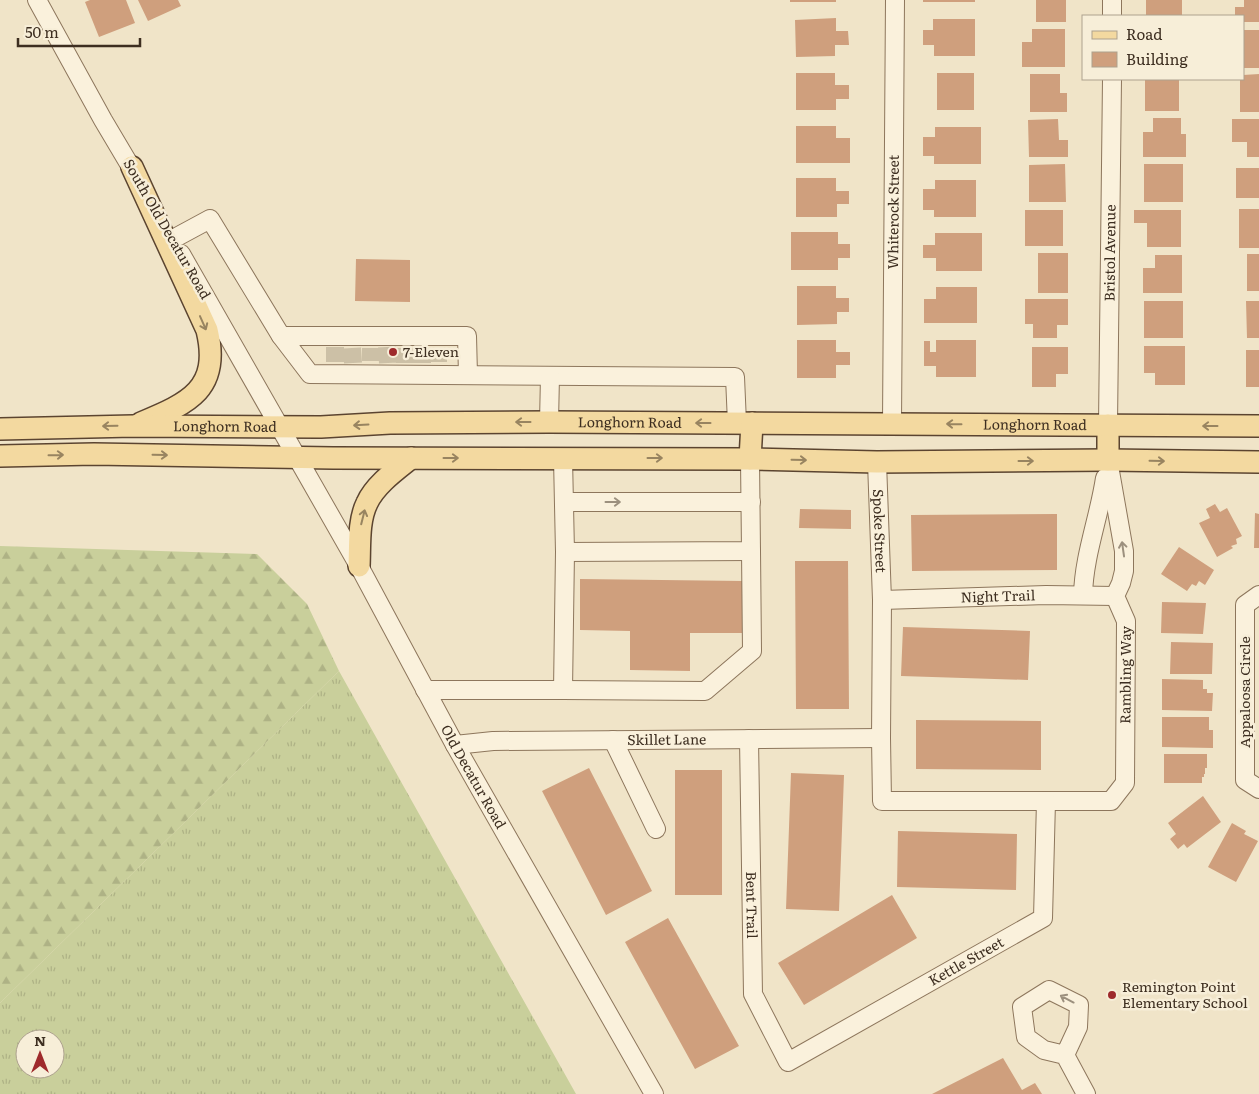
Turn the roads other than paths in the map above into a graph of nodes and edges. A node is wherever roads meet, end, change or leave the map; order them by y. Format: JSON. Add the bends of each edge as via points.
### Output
{"nodes":[{"id":1,"x":37,"y":0,"type":"edge"},
{"id":2,"x":895,"y":0,"type":"edge"},
{"id":3,"x":1112,"y":0,"type":"edge"},
{"id":4,"x":1112,"y":15,"type":"edge"},
{"id":5,"x":1112,"y":80,"type":"edge"},
{"id":6,"x":132,"y":167,"type":"junction"},
{"id":7,"x":173,"y":239,"type":"junction"},
{"id":8,"x":281,"y":336,"type":"junction"},
{"id":9,"x":344,"y":355,"type":"junction"},
{"id":10,"x":405,"y":355,"type":"junction"},
{"id":11,"x":468,"y":375,"type":"junction"},
{"id":12,"x":550,"y":376,"type":"junction"},
{"id":13,"x":549,"y":422,"type":"junction"},
{"id":14,"x":744,"y":423,"type":"junction"},
{"id":15,"x":892,"y":423,"type":"junction"},
{"id":16,"x":1108,"y":425,"type":"junction"},
{"id":17,"x":133,"y":426,"type":"junction"},
{"id":18,"x":1259,"y":426,"type":"edge"},
{"id":19,"x":281,"y":427,"type":"junction"},
{"id":20,"x":0,"y":429,"type":"edge"},
{"id":21,"x":0,"y":456,"type":"edge"},
{"id":22,"x":297,"y":457,"type":"junction"},
{"id":23,"x":411,"y":458,"type":"junction"},
{"id":24,"x":563,"y":458,"type":"junction"},
{"id":25,"x":750,"y":459,"type":"junction"},
{"id":26,"x":1108,"y":460,"type":"junction"},
{"id":27,"x":877,"y":462,"type":"junction"},
{"id":28,"x":1259,"y":462,"type":"edge"},
{"id":29,"x":564,"y":502,"type":"junction"},
{"id":30,"x":751,"y":502,"type":"junction"},
{"id":31,"x":751,"y":551,"type":"junction"},
{"id":32,"x":565,"y":552,"type":"junction"},
{"id":33,"x":359,"y":566,"type":"junction"},
{"id":34,"x":1259,"y":595,"type":"edge"},
{"id":35,"x":1083,"y":596,"type":"junction"},
{"id":36,"x":1115,"y":596,"type":"junction"},
{"id":37,"x":882,"y":600,"type":"junction"},
{"id":38,"x":425,"y":690,"type":"junction"},
{"id":39,"x":563,"y":690,"type":"junction"},
{"id":40,"x":880,"y":738,"type":"junction"},
{"id":41,"x":749,"y":739,"type":"junction"},
{"id":42,"x":613,"y":740,"type":"junction"},
{"id":43,"x":455,"y":745,"type":"junction"},
{"id":44,"x":1259,"y":789,"type":"edge"},
{"id":45,"x":1046,"y":801,"type":"junction"},
{"id":46,"x":656,"y":829,"type":"dead end"},
{"id":47,"x":1065,"y":1055,"type":"dead end"},
{"id":48,"x":788,"y":1062,"type":"joint"},
{"id":49,"x":654,"y":1094,"type":"edge"},
{"id":50,"x":1086,"y":1094,"type":"edge"}],
"edges":[{"from":1,"to":6,"type":"street","name":"South Old Decatur Road"},
{"from":2,"to":15,"type":"street","name":"Whiterock Street"},
{"from":3,"to":4,"type":"street"},
{"from":5,"to":16,"type":"street","name":"Bristol Avenue"},
{"from":6,"to":7,"type":"street","name":"South Old Decatur Road"},
{"from":6,"to":17,"type":"main road","one_way":true,"via":[[207,330],[211,348],[205,382],[187,402]]},
{"from":7,"to":8,"type":"street","via":[[210,219]]},
{"from":7,"to":19,"type":"street","name":"South Old Decatur Road"},
{"from":8,"to":9,"type":"street"},
{"from":8,"to":9,"type":"street","via":[[310,374]]},
{"from":9,"to":10,"type":"street"},
{"from":9,"to":10,"type":"street"},
{"from":10,"to":11,"type":"street"},
{"from":10,"to":11,"type":"street","via":[[467,336]]},
{"from":11,"to":12,"type":"street"},
{"from":12,"to":13,"type":"street"},
{"from":12,"to":14,"type":"street","via":[[735,377]]},
{"from":14,"to":13,"type":"main road","name":"Longhorn Road","one_way":true},
{"from":13,"to":19,"type":"main road","name":"Longhorn Road","one_way":true},
{"from":14,"to":15,"type":"main road","name":"Longhorn Road"},
{"from":14,"to":25,"type":"main road"},
{"from":16,"to":15,"type":"main road","name":"Longhorn Road","one_way":true},
{"from":18,"to":16,"type":"main road","name":"Longhorn Road","one_way":true},
{"from":16,"to":26,"type":"main road"},
{"from":17,"to":19,"type":"main road","name":"Longhorn Road"},
{"from":17,"to":20,"type":"main road","name":"Longhorn Road","one_way":true},
{"from":19,"to":22,"type":"street","name":"South Old Decatur Road"},
{"from":21,"to":22,"type":"main road","name":"Longhorn Road","one_way":true},
{"from":22,"to":23,"type":"main road","name":"Longhorn Road"},
{"from":22,"to":33,"type":"street","name":"Old Decatur Road"},
{"from":23,"to":24,"type":"main road","name":"Longhorn Road","one_way":true},
{"from":33,"to":23,"type":"main road","one_way":true,"via":[[360,531],[367,503],[387,477]]},
{"from":24,"to":25,"type":"main road","name":"Longhorn Road","one_way":true},
{"from":24,"to":29,"type":"street"},
{"from":25,"to":27,"type":"main road","name":"Longhorn Road","one_way":true},
{"from":25,"to":30,"type":"street"},
{"from":27,"to":26,"type":"main road","name":"Longhorn Road","one_way":true},
{"from":26,"to":28,"type":"main road","name":"Longhorn Road","one_way":true},
{"from":26,"to":35,"type":"street","via":[[1102,500],[1085,565]]},
{"from":36,"to":26,"type":"street","one_way":true,"via":[[1124,571],[1124,551]]},
{"from":27,"to":37,"type":"street","name":"Spoke Street"},
{"from":29,"to":30,"type":"street","one_way":true},
{"from":29,"to":32,"type":"street"},
{"from":30,"to":31,"type":"street"},
{"from":31,"to":32,"type":"street"},
{"from":31,"to":39,"type":"street","via":[[752,651],[705,691]]},
{"from":32,"to":39,"type":"street"},
{"from":33,"to":38,"type":"street","name":"Old Decatur Road"},
{"from":34,"to":44,"type":"street","name":"Appaloosa Circle","via":[[1245,606],[1245,780]]},
{"from":35,"to":36,"type":"street","name":"Night Trail"},
{"from":35,"to":37,"type":"street","name":"Night Trail"},
{"from":36,"to":45,"type":"street","name":"Rambling Way","via":[[1126,621],[1125,783],[1111,800]]},
{"from":37,"to":40,"type":"street","name":"Spoke Street"},
{"from":38,"to":39,"type":"street"},
{"from":38,"to":43,"type":"street","name":"Old Decatur Road"},
{"from":40,"to":41,"type":"street","name":"Skillet Lane"},
{"from":40,"to":45,"type":"street","name":"Rambling Way","via":[[882,800]]},
{"from":41,"to":42,"type":"street","name":"Skillet Lane"},
{"from":41,"to":48,"type":"street","name":"Bent Trail","via":[[753,994]]},
{"from":42,"to":43,"type":"street","name":"Skillet Lane","via":[[493,741]]},
{"from":42,"to":46,"type":"street"},
{"from":43,"to":49,"type":"street","name":"Old Decatur Road"},
{"from":45,"to":48,"type":"street","name":"Kettle Street","via":[[1043,918]]},
{"from":47,"to":50,"type":"street"}]}
